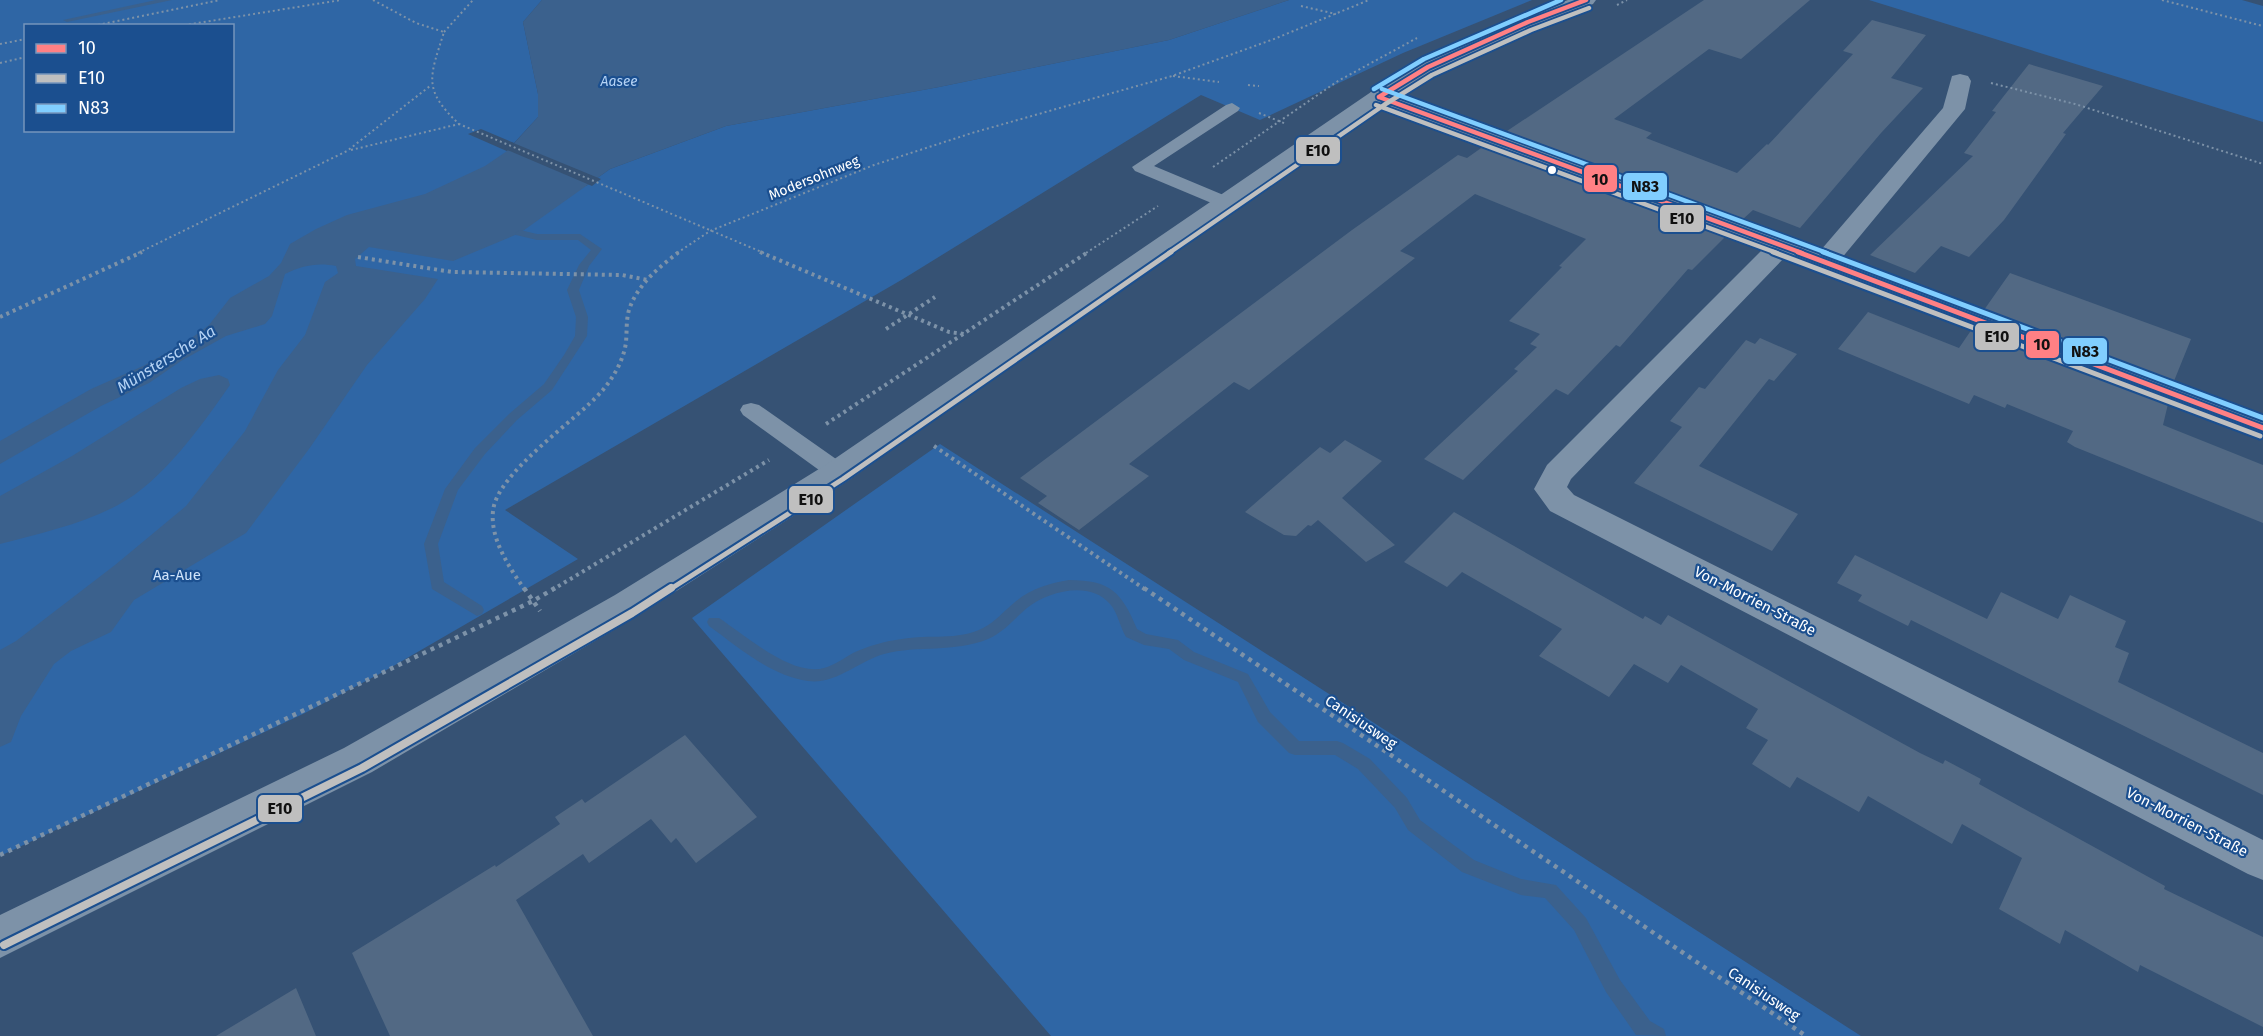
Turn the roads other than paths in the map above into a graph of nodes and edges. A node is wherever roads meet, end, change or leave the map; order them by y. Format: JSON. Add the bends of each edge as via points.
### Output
{"nodes":[{"id":1,"x":1586,"y":0,"type":"edge"},
{"id":2,"x":1960,"y":81,"type":"road end"},
{"id":3,"x":1379,"y":97,"type":"junction"},
{"id":4,"x":1232,"y":108,"type":"dead end"},
{"id":5,"x":1227,"y":203,"type":"junction"},
{"id":6,"x":1781,"y":246,"type":"junction"},
{"id":7,"x":1825,"y":262,"type":"junction"},
{"id":8,"x":751,"y":410,"type":"dead end"},
{"id":9,"x":2263,"y":428,"type":"edge"},
{"id":10,"x":838,"y":472,"type":"junction"},
{"id":11,"x":2263,"y":861,"type":"edge"},
{"id":12,"x":0,"y":937,"type":"edge"}],
"edges":[{"from":1,"to":3,"type":"street","via":[[1428,67]]},
{"from":2,"to":7,"type":"street","via":[[1954,109]]},
{"from":3,"to":5,"type":"street"},
{"from":3,"to":6,"type":"street"},
{"from":4,"to":5,"type":"lane","via":[[1141,167]]},
{"from":5,"to":10,"type":"street"},
{"from":6,"to":7,"type":"street"},
{"from":6,"to":11,"type":"street","name":"Von-Morrien-Straße","via":[[1558,473],[1550,489],[1562,503]]},
{"from":7,"to":9,"type":"street"},
{"from":8,"to":10,"type":"lane"},
{"from":10,"to":12,"type":"street","via":[[562,644],[358,760]]}]}
